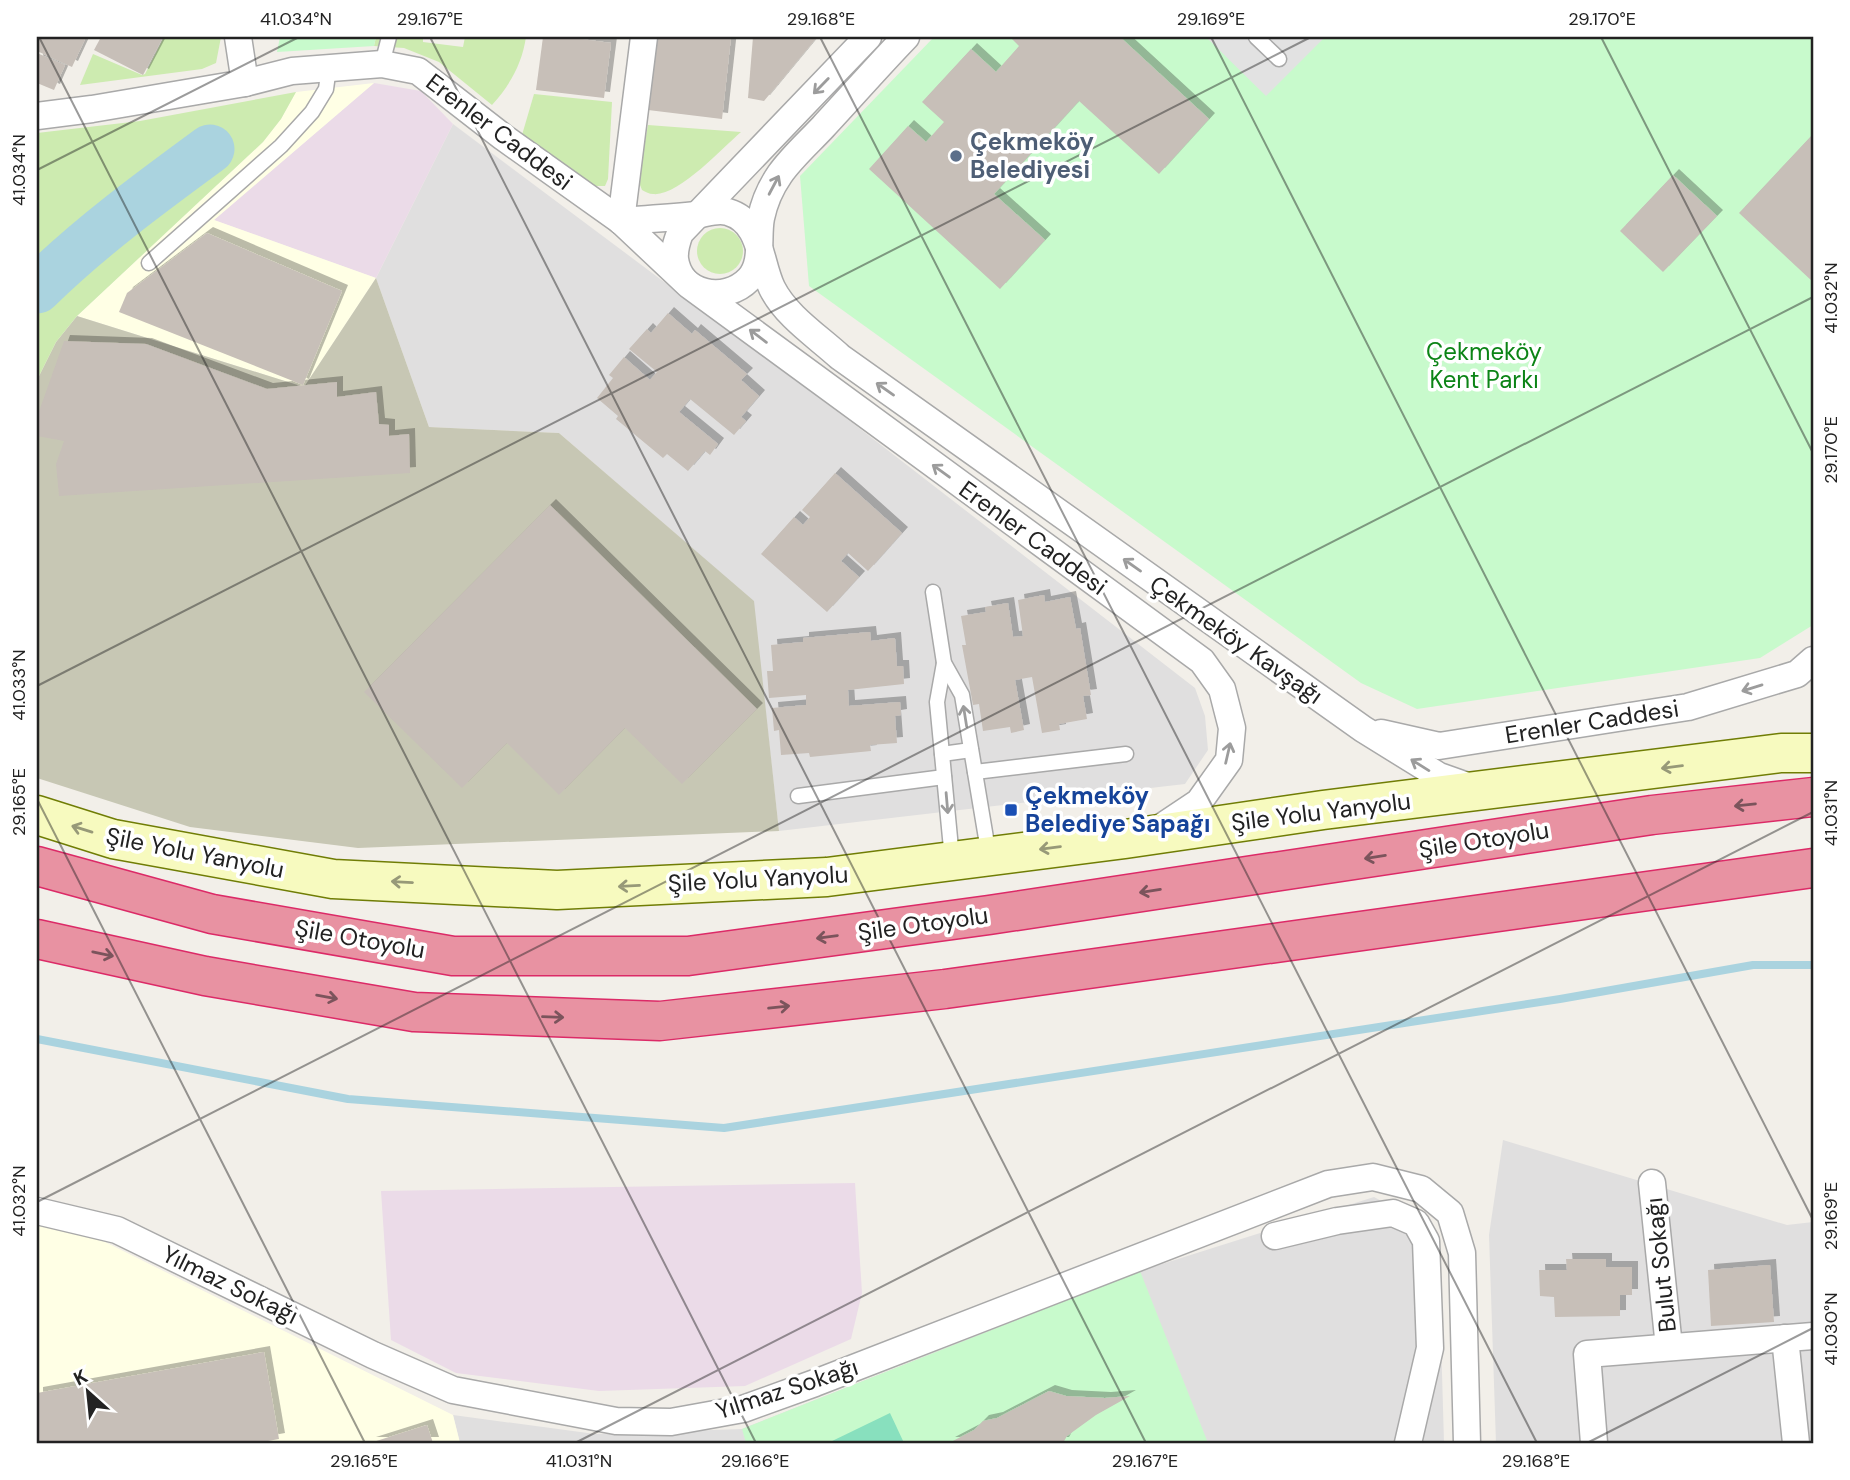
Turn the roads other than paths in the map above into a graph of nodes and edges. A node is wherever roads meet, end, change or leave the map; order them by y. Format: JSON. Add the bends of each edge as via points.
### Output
{"nodes":[{"id":1,"x":238,"y":37,"type":"edge"},
{"id":2,"x":389,"y":37,"type":"edge"},
{"id":3,"x":643,"y":37,"type":"edge"},
{"id":4,"x":906,"y":37,"type":"edge"},
{"id":5,"x":1256,"y":37,"type":"edge"},
{"id":6,"x":865,"y":39,"type":"edge"},
{"id":7,"x":1279,"y":58,"type":"dead end"},
{"id":8,"x":382,"y":64,"type":"junction"},
{"id":9,"x":329,"y":67,"type":"junction"},
{"id":10,"x":245,"y":83,"type":"junction"},
{"id":11,"x":37,"y":116,"type":"edge"},
{"id":12,"x":699,"y":215,"type":"junction"},
{"id":13,"x":621,"y":221,"type":"junction"},
{"id":14,"x":759,"y":251,"type":"junction"},
{"id":15,"x":149,"y":264,"type":"dead end"},
{"id":16,"x":689,"y":285,"type":"junction"},
{"id":17,"x":933,"y":592,"type":"dead end"},
{"id":18,"x":1813,"y":660,"type":"edge"},
{"id":19,"x":944,"y":663,"type":"junction"},
{"id":20,"x":1363,"y":729,"type":"junction"},
{"id":21,"x":971,"y":750,"type":"junction"},
{"id":22,"x":1813,"y":753,"type":"edge"},
{"id":23,"x":942,"y":754,"type":"junction"},
{"id":24,"x":1126,"y":754,"type":"dead end"},
{"id":25,"x":975,"y":772,"type":"junction"},
{"id":26,"x":944,"y":777,"type":"junction"},
{"id":27,"x":1482,"y":791,"type":"junction"},
{"id":28,"x":799,"y":796,"type":"dead end"},
{"id":29,"x":1813,"y":797,"type":"edge"},
{"id":30,"x":37,"y":815,"type":"edge"},
{"id":31,"x":1149,"y":835,"type":"junction"},
{"id":32,"x":970,"y":858,"type":"junction"},
{"id":33,"x":37,"y":866,"type":"edge"},
{"id":34,"x":1813,"y":868,"type":"edge"},
{"id":35,"x":37,"y":939,"type":"edge"},
{"id":36,"x":1652,"y":1184,"type":"dead end"},
{"id":37,"x":37,"y":1211,"type":"edge"},
{"id":38,"x":1275,"y":1236,"type":"dead end"},
{"id":39,"x":1813,"y":1336,"type":"edge"},
{"id":40,"x":1785,"y":1338,"type":"junction"},
{"id":41,"x":1669,"y":1347,"type":"junction"},
{"id":42,"x":1408,"y":1443,"type":"edge"},
{"id":43,"x":1467,"y":1443,"type":"edge"},
{"id":44,"x":1594,"y":1443,"type":"edge"},
{"id":45,"x":1796,"y":1443,"type":"edge"}],
"edges":[{"from":1,"to":10,"type":"street"},
{"from":2,"to":8,"type":"lane"},
{"from":3,"to":13,"type":"street"},
{"from":14,"to":4,"type":"street","one_way":true,"via":[[764,204],[780,174]]},
{"from":5,"to":7,"type":"lane"},
{"from":6,"to":12,"type":"street","one_way":true},
{"from":8,"to":9,"type":"street","name":"Erenler Caddesi"},
{"from":8,"to":13,"type":"street","name":"Erenler Caddesi","via":[[418,71]]},
{"from":9,"to":10,"type":"street","name":"Erenler Caddesi"},
{"from":9,"to":15,"type":"lane","via":[[326,89],[281,146]]},
{"from":10,"to":11,"type":"street","name":"Erenler Caddesi"},
{"from":12,"to":13,"type":"street"},
{"from":12,"to":14,"type":"street","via":[[713,211],[739,216],[756,237]]},
{"from":12,"to":16,"type":"street","via":[[688,222],[675,246],[675,260]]},
{"from":13,"to":16,"type":"street","name":"Erenler Caddesi"},
{"from":14,"to":16,"type":"street","via":[[752,276],[729,293],[715,295]]},
{"from":20,"to":14,"type":"street","name":"Çekmeköy Kavşağı","one_way":true,"via":[[839,357],[791,314],[773,289]]},
{"from":31,"to":16,"type":"street","name":"Erenler Caddesi","one_way":true,"via":[[1199,802],[1229,760],[1232,728],[1222,689],[1202,661]]},
{"from":17,"to":19,"type":"lane"},
{"from":18,"to":20,"type":"street","name":"Erenler Caddesi","one_way":true,"via":[[1797,674],[1688,707],[1438,746]]},
{"from":21,"to":19,"type":"lane","one_way":true,"via":[[962,695]]},
{"from":19,"to":23,"type":"lane","via":[[937,702]]},
{"from":27,"to":20,"type":"street","name":"Çekmeköy Kavşağı","one_way":true,"via":[[1439,776]]},
{"from":21,"to":23,"type":"lane"},
{"from":21,"to":25,"type":"lane"},
{"from":22,"to":27,"type":"main road","name":"Çekmeköy Kavşağı","one_way":true},
{"from":23,"to":26,"type":"lane"},
{"from":24,"to":25,"type":"lane"},
{"from":25,"to":32,"type":"lane"},
{"from":26,"to":28,"type":"lane"},
{"from":26,"to":32,"type":"lane","one_way":true},
{"from":27,"to":31,"type":"main road","name":"Şile Yolu Yanyolu"},
{"from":29,"to":33,"type":"highway","name":"Şile Otoyolu","one_way":true,"via":[[1652,815],[688,956],[453,956],[212,914]]},
{"from":32,"to":30,"type":"main road","name":"Şile Yolu Yanyolu","one_way":true,"via":[[827,877],[557,890],[333,879],[113,839]]},
{"from":31,"to":32,"type":"main road","name":"Şile Yolu Yanyolu","one_way":true},
{"from":35,"to":34,"type":"highway","one_way":true,"via":[[205,976],[414,1012],[660,1021],[945,989]]},
{"from":36,"to":41,"type":"street","name":"Bulut Sokağı"},
{"from":37,"to":43,"type":"street","name":"Yılmaz Sokağı","via":[[117,1230],[453,1390],[616,1421],[671,1422],[743,1409],[1328,1184],[1373,1177],[1421,1189],[1451,1213],[1462,1254]]},
{"from":38,"to":42,"type":"street","via":[[1393,1213],[1416,1223],[1426,1241],[1430,1348]]},
{"from":39,"to":40,"type":"street","name":"Bulut Sokağı"},
{"from":40,"to":41,"type":"street","name":"Bulut Sokağı"},
{"from":40,"to":45,"type":"street"},
{"from":41,"to":44,"type":"street","name":"Bulut Sokağı","via":[[1587,1354]]}]}
